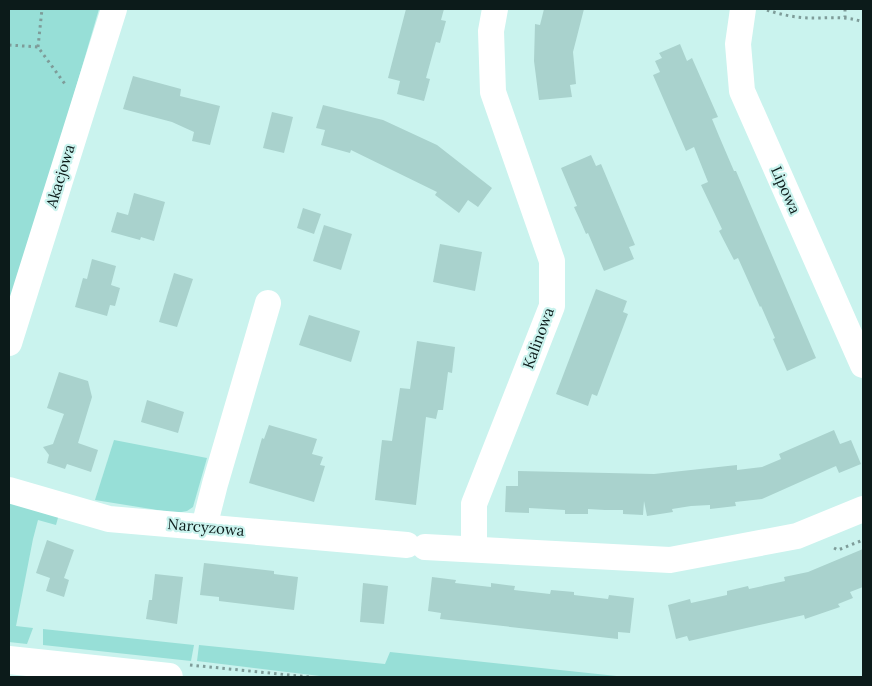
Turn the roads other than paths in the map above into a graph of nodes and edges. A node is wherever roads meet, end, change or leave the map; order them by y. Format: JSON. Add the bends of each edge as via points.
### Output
{"nodes":[{"id":1,"x":114,"y":9,"type":"edge"},
{"id":2,"x":495,"y":9,"type":"edge"},
{"id":3,"x":745,"y":9,"type":"edge"},
{"id":4,"x":268,"y":303,"type":"dead end"},
{"id":5,"x":9,"y":343,"type":"edge"},
{"id":6,"x":863,"y":364,"type":"edge"},
{"id":7,"x":9,"y":490,"type":"edge"},
{"id":8,"x":863,"y":509,"type":"edge"},
{"id":9,"x":204,"y":527,"type":"junction"},
{"id":10,"x":474,"y":549,"type":"junction"},
{"id":11,"x":9,"y":660,"type":"edge"},
{"id":12,"x":169,"y":677,"type":"edge"}],
"edges":[{"from":1,"to":5,"type":"street","name":"Akacjowa"},
{"from":2,"to":10,"type":"street","name":"Kalinowa","via":[[491,31],[493,92],[552,261],[552,306],[474,504]]},
{"from":3,"to":6,"type":"street","name":"Lipowa","via":[[738,44],[742,91]]},
{"from":4,"to":9,"type":"street"},
{"from":7,"to":9,"type":"street","name":"Narcyzowa","via":[[109,519]]},
{"from":8,"to":10,"type":"street","via":[[796,536],[670,560]]},
{"from":9,"to":10,"type":"street","name":"Narcyzowa"},
{"from":11,"to":12,"type":"street"}]}
